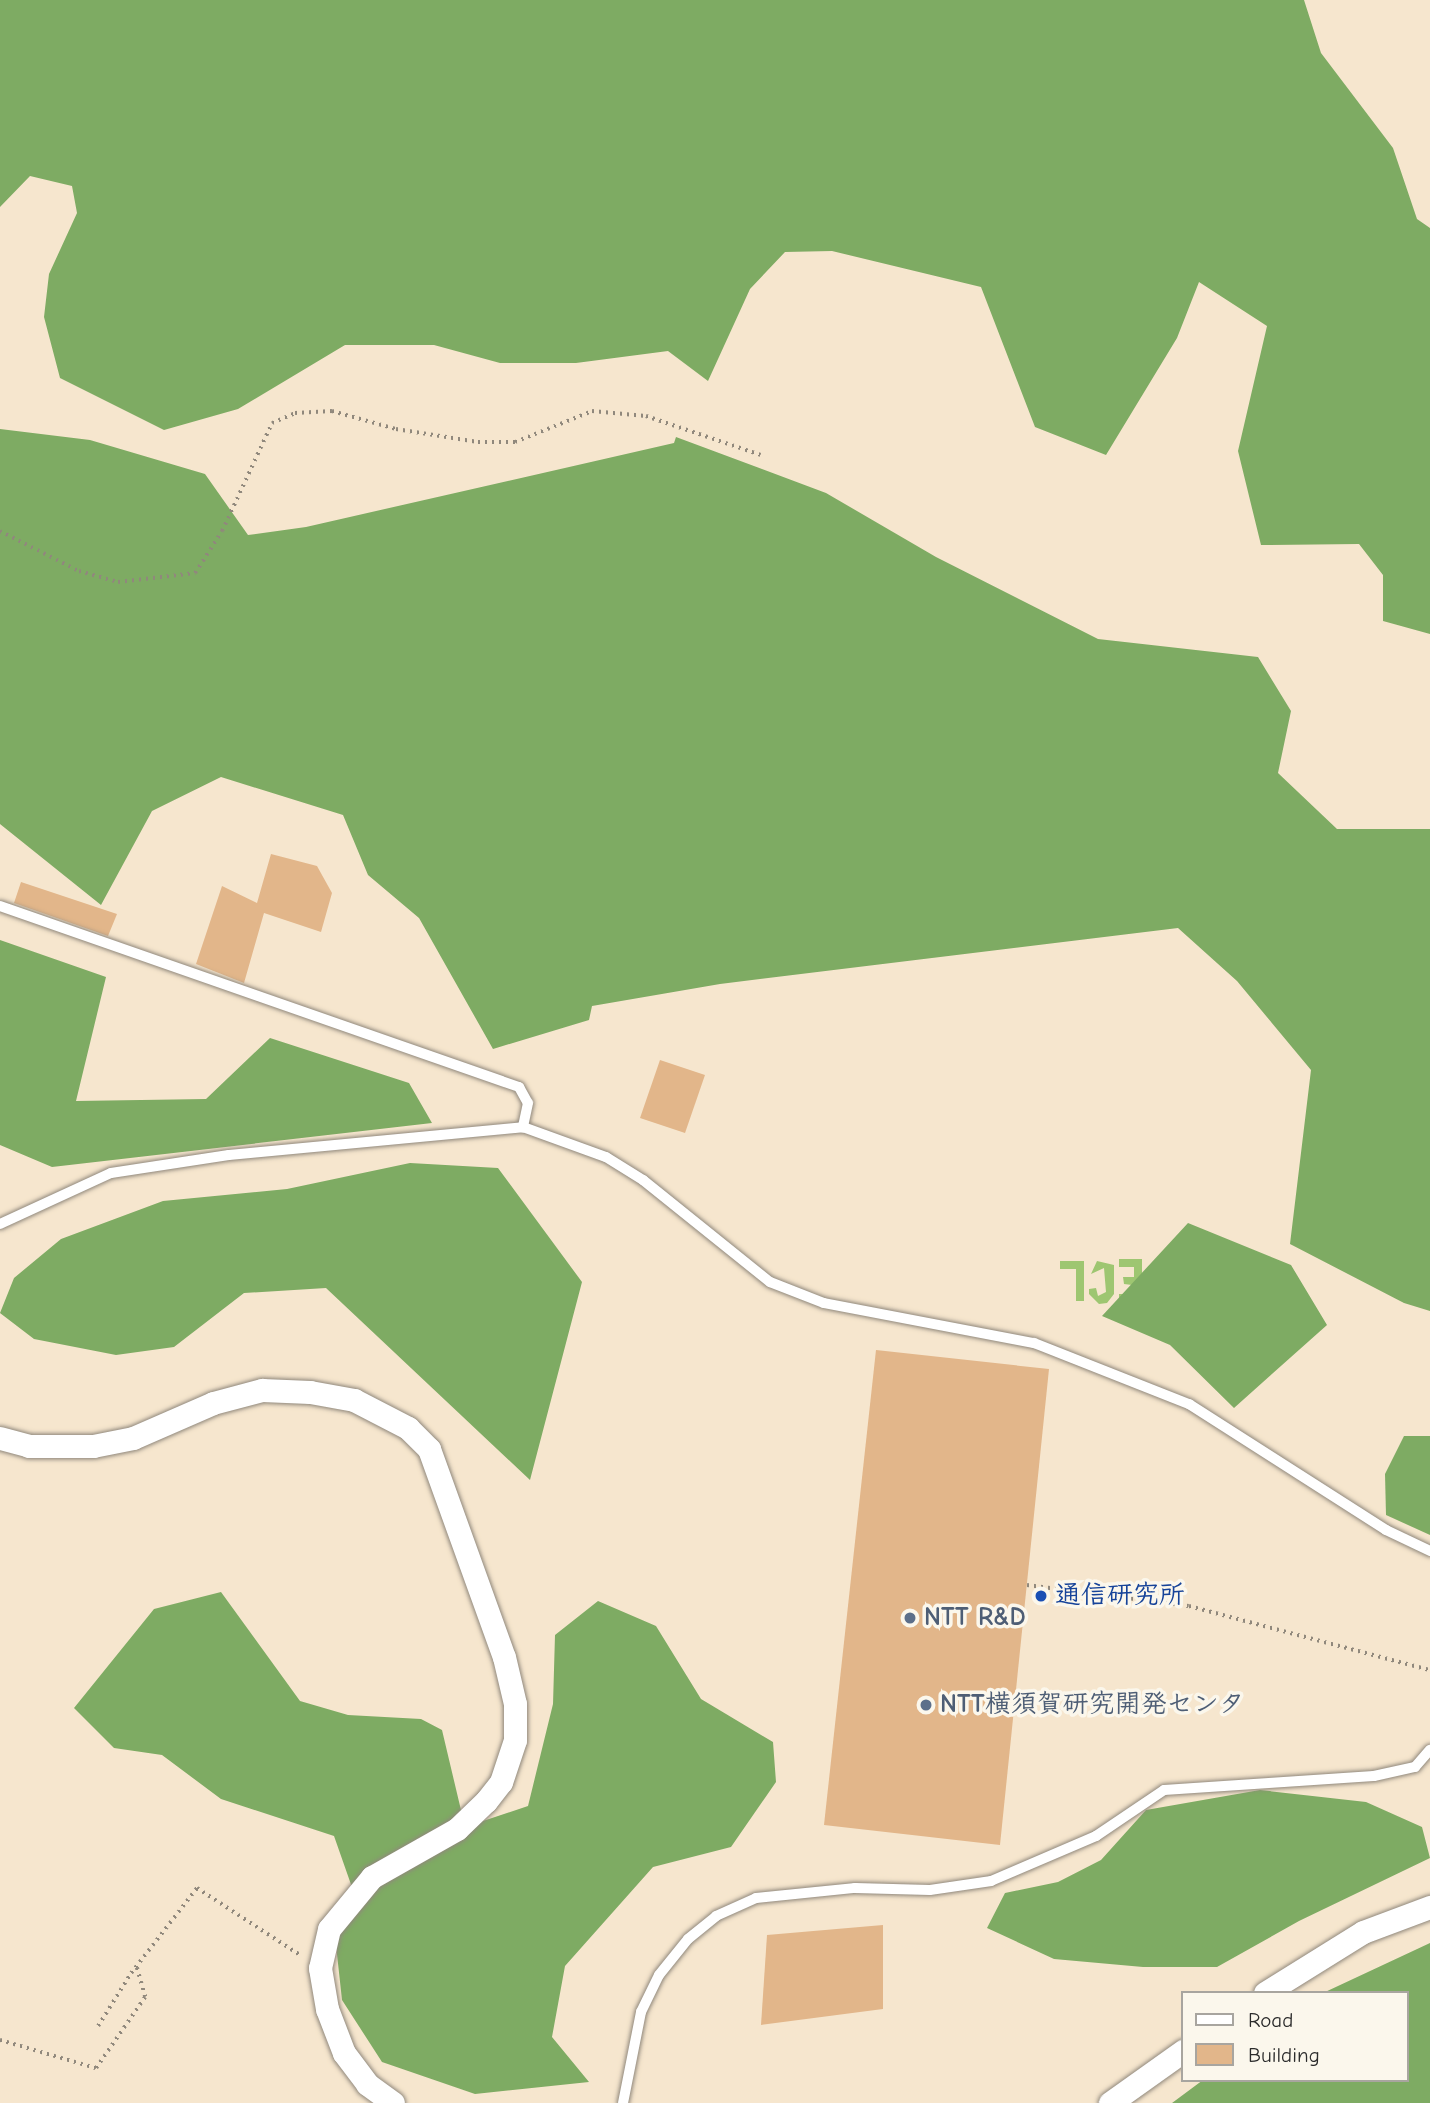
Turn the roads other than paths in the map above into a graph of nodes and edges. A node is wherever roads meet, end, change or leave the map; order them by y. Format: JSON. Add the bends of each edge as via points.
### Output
{"nodes":[{"id":1,"x":0,"y":905,"type":"edge"},
{"id":2,"x":523,"y":1127,"type":"junction"},
{"id":3,"x":0,"y":1224,"type":"edge"},
{"id":4,"x":0,"y":1438,"type":"edge"},
{"id":5,"x":1430,"y":1551,"type":"edge"},
{"id":6,"x":1430,"y":1750,"type":"edge"},
{"id":7,"x":1430,"y":1906,"type":"edge"},
{"id":8,"x":1268,"y":1991,"type":"edge"},
{"id":9,"x":1182,"y":2052,"type":"edge"},
{"id":10,"x":393,"y":2103,"type":"edge"},
{"id":11,"x":623,"y":2103,"type":"edge"},
{"id":12,"x":1110,"y":2103,"type":"edge"}],
"edges":[{"from":1,"to":2,"type":"lane","via":[[519,1087],[528,1103]]},
{"from":2,"to":3,"type":"lane","via":[[229,1155],[111,1173]]},
{"from":2,"to":5,"type":"lane","via":[[607,1157],[643,1180],[770,1282],[824,1303],[1034,1343],[1189,1405],[1386,1530]]},
{"from":4,"to":10,"type":"street","via":[[29,1446],[93,1446],[132,1438],[213,1403],[262,1390],[354,1400],[408,1428],[429,1449],[504,1657],[515,1704],[515,1740],[501,1782],[486,1801],[457,1829],[372,1877],[329,1929],[320,1968],[327,2008],[344,2053],[367,2084]]},
{"from":6,"to":11,"type":"lane","via":[[1415,1767],[1374,1776],[1164,1790],[1096,1836],[991,1881],[930,1890],[842,1889],[757,1898],[716,1916],[688,1939],[659,1975],[641,2012]]},
{"from":7,"to":8,"type":"street","via":[[1363,1932]]},
{"from":9,"to":12,"type":"street"}]}
